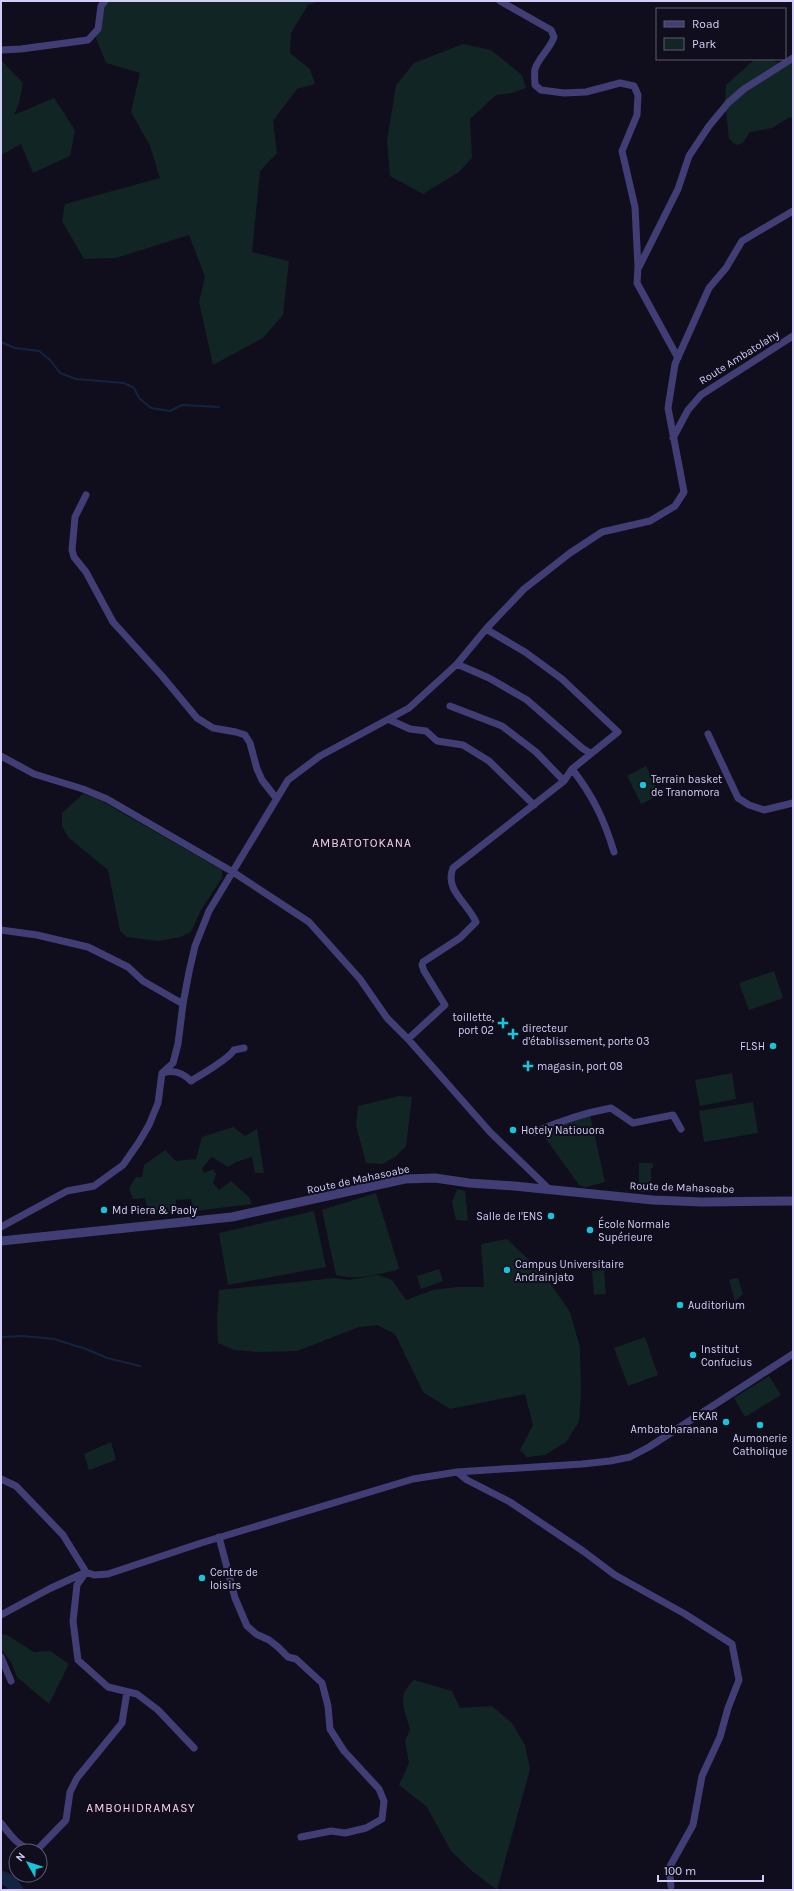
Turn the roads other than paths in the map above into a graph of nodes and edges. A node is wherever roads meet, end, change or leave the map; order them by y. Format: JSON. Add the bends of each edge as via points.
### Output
{"nodes":[{"id":1,"x":105,"y":1,"type":"edge"},
{"id":2,"x":500,"y":1,"type":"edge"},
{"id":3,"x":1,"y":50,"type":"edge"},
{"id":4,"x":793,"y":58,"type":"edge"},
{"id":5,"x":793,"y":211,"type":"edge"},
{"id":6,"x":638,"y":267,"type":"junction"},
{"id":7,"x":793,"y":336,"type":"edge"},
{"id":8,"x":678,"y":358,"type":"junction"},
{"id":9,"x":673,"y":438,"type":"junction"},
{"id":10,"x":86,"y":495,"type":"dead end"},
{"id":11,"x":486,"y":629,"type":"junction"},
{"id":12,"x":456,"y":664,"type":"junction"},
{"id":13,"x":450,"y":706,"type":"dead end"},
{"id":14,"x":390,"y":720,"type":"junction"},
{"id":15,"x":708,"y":734,"type":"dead end"},
{"id":16,"x":590,"y":753,"type":"junction"},
{"id":17,"x":1,"y":756,"type":"edge"},
{"id":18,"x":572,"y":769,"type":"junction"},
{"id":19,"x":564,"y":781,"type":"junction"},
{"id":20,"x":276,"y":798,"type":"junction"},
{"id":21,"x":793,"y":803,"type":"edge"},
{"id":22,"x":534,"y":804,"type":"junction"},
{"id":23,"x":614,"y":852,"type":"dead end"},
{"id":24,"x":233,"y":872,"type":"junction"},
{"id":25,"x":1,"y":930,"type":"edge"},
{"id":26,"x":183,"y":1004,"type":"junction"},
{"id":27,"x":408,"y":1039,"type":"junction"},
{"id":28,"x":244,"y":1048,"type":"dead end"},
{"id":29,"x":162,"y":1074,"type":"junction"},
{"id":30,"x":681,"y":1129,"type":"dead end"},
{"id":31,"x":534,"y":1132,"type":"dead end"},
{"id":32,"x":551,"y":1190,"type":"junction"},
{"id":33,"x":793,"y":1201,"type":"edge"},
{"id":34,"x":1,"y":1227,"type":"edge"},
{"id":35,"x":1,"y":1242,"type":"edge"},
{"id":36,"x":793,"y":1354,"type":"edge"},
{"id":37,"x":457,"y":1472,"type":"junction"},
{"id":38,"x":1,"y":1479,"type":"edge"},
{"id":39,"x":219,"y":1537,"type":"junction"},
{"id":40,"x":86,"y":1572,"type":"junction"},
{"id":41,"x":1,"y":1615,"type":"edge"},
{"id":42,"x":1,"y":1657,"type":"edge"},
{"id":43,"x":11,"y":1681,"type":"dead end"},
{"id":44,"x":127,"y":1692,"type":"junction"},
{"id":45,"x":194,"y":1748,"type":"dead end"},
{"id":46,"x":1,"y":1824,"type":"edge"},
{"id":47,"x":301,"y":1837,"type":"dead end"},
{"id":48,"x":671,"y":1886,"type":"dead end"}],
"edges":[{"from":1,"to":3,"type":"street","via":[[101,6],[98,29],[88,40]]},
{"from":2,"to":6,"type":"street","via":[[551,30],[554,37],[552,44],[535,70],[535,85],[541,90],[564,93],[586,92],[620,83],[634,86],[638,95],[637,115],[622,151],[635,207]]},
{"from":4,"to":6,"type":"street","via":[[744,89],[728,103],[709,126],[689,156],[678,189]]},
{"from":5,"to":8,"type":"street","via":[[742,241],[726,268],[709,288]]},
{"from":6,"to":8,"type":"street","via":[[637,283]]},
{"from":7,"to":9,"type":"street","name":"Route Ambatolahy","via":[[705,392],[688,410]]},
{"from":8,"to":9,"type":"street","via":[[668,408]]},
{"from":9,"to":11,"type":"street","via":[[684,492],[675,506],[650,521],[602,532],[524,589]]},
{"from":10,"to":20,"type":"street","via":[[75,517],[72,550],[113,622],[197,718],[212,728],[245,735],[262,780]]},
{"from":11,"to":12,"type":"street"},
{"from":11,"to":16,"type":"street","via":[[525,652],[562,679],[618,732]]},
{"from":12,"to":14,"type":"street","via":[[409,708]]},
{"from":12,"to":16,"type":"street","via":[[489,678],[527,700]]},
{"from":13,"to":19,"type":"street","via":[[502,726],[536,752]]},
{"from":14,"to":20,"type":"street","via":[[307,765],[288,780]]},
{"from":14,"to":22,"type":"street","via":[[410,729],[426,731],[437,741],[463,745],[489,761]]},
{"from":15,"to":21,"type":"street","via":[[738,798],[764,810]]},
{"from":16,"to":18,"type":"street"},
{"from":17,"to":24,"type":"street","via":[[34,774],[107,799]]},
{"from":18,"to":19,"type":"street"},
{"from":18,"to":23,"type":"street","via":[[605,822]]},
{"from":19,"to":22,"type":"street"},
{"from":20,"to":24,"type":"street"},
{"from":22,"to":27,"type":"street","via":[[453,868],[450,875],[451,885],[472,912],[476,922],[460,938],[423,962],[424,971],[445,1005]]},
{"from":24,"to":26,"type":"street","via":[[209,911],[195,946]]},
{"from":24,"to":27,"type":"street","via":[[309,922],[360,979],[387,1018]]},
{"from":25,"to":26,"type":"street","via":[[45,936],[88,947],[128,968],[143,981]]},
{"from":26,"to":29,"type":"street","via":[[173,1063]]},
{"from":27,"to":32,"type":"street","via":[[490,1132]]},
{"from":28,"to":29,"type":"street","via":[[234,1050],[221,1062],[191,1081],[177,1072],[169,1071]]},
{"from":29,"to":34,"type":"street","via":[[158,1102],[149,1125],[123,1165],[94,1186],[67,1191]]},
{"from":30,"to":31,"type":"street","via":[[674,1114],[633,1123],[611,1108],[573,1117]]},
{"from":32,"to":33,"type":"street","name":"Route de Mahasoabe","via":[[653,1200]]},
{"from":32,"to":35,"type":"street","name":"Route de Mahasoabe","via":[[435,1178],[405,1179],[232,1217]]},
{"from":36,"to":37,"type":"street","via":[[630,1457],[582,1464]]},
{"from":37,"to":39,"type":"street","via":[[413,1478]]},
{"from":37,"to":48,"type":"street","via":[[467,1480],[510,1502],[615,1575],[732,1644],[739,1680],[720,1738],[702,1776],[693,1825],[669,1868]]},
{"from":38,"to":40,"type":"street","via":[[16,1486],[63,1535]]},
{"from":39,"to":40,"type":"street","via":[[108,1574],[94,1576]]},
{"from":39,"to":47,"type":"street","via":[[235,1598],[247,1626],[269,1640],[288,1657],[296,1659],[322,1683],[330,1729],[344,1751],[379,1789],[384,1801],[382,1819],[366,1828],[345,1833],[331,1831]]},
{"from":40,"to":41,"type":"street"},
{"from":40,"to":44,"type":"street","via":[[78,1585],[74,1613],[78,1660],[108,1687]]},
{"from":42,"to":43,"type":"street"},
{"from":44,"to":45,"type":"street","via":[[137,1694],[158,1710]]},
{"from":44,"to":46,"type":"street","via":[[122,1723],[77,1778],[70,1792],[66,1820],[41,1847],[36,1851],[27,1850]]}]}
